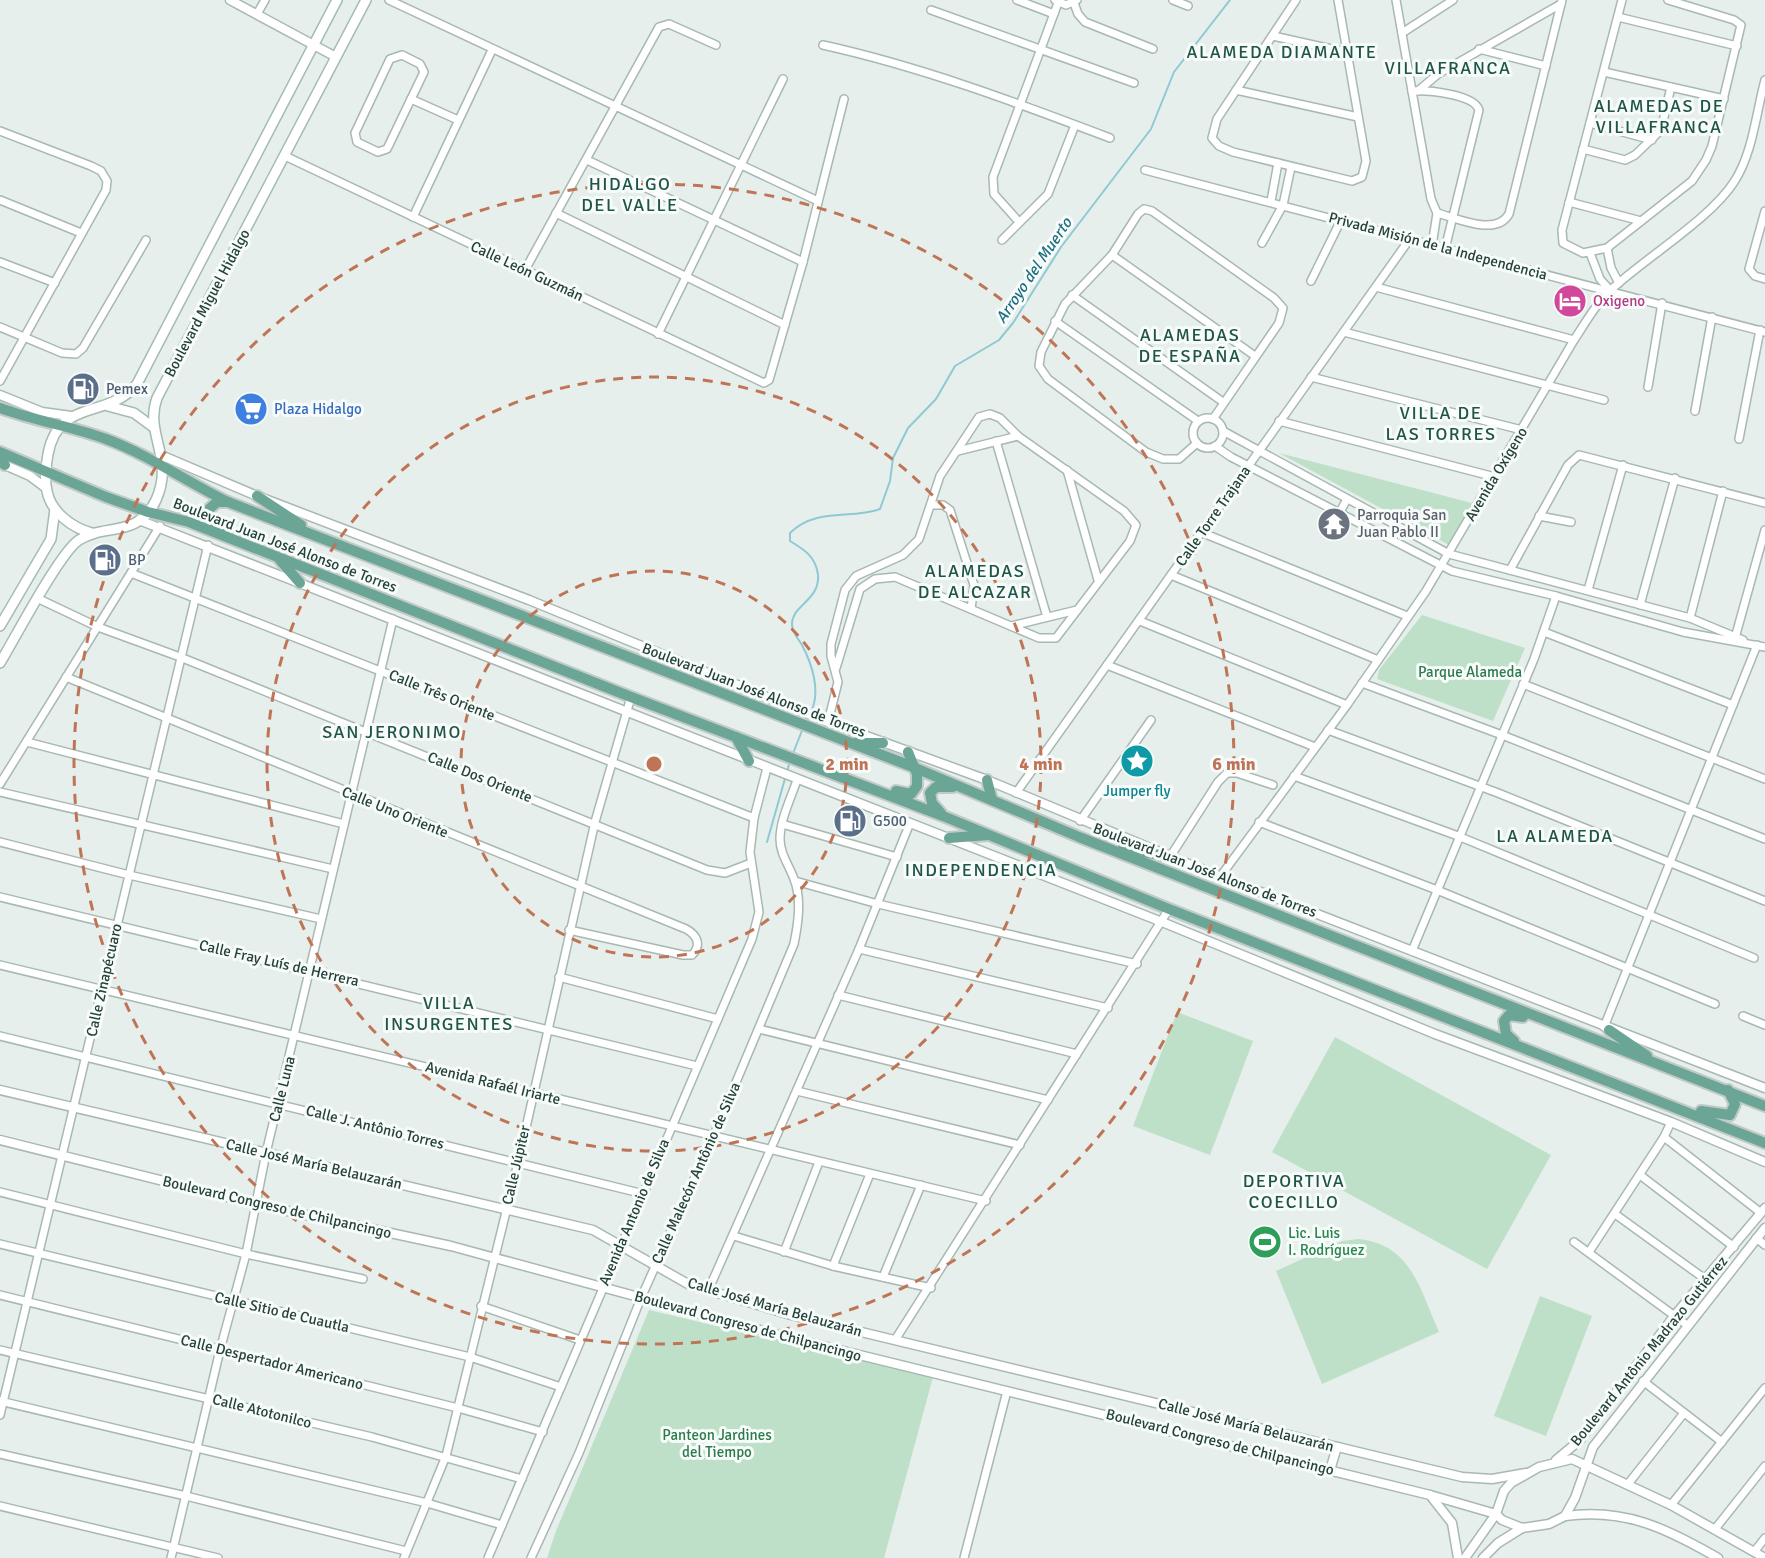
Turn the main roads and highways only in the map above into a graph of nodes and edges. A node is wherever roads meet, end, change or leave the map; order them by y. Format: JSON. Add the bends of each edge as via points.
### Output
{"nodes":[{"id":1,"x":337,"y":0,"type":"edge"},
{"id":2,"x":366,"y":0,"type":"edge"},
{"id":3,"x":107,"y":405,"type":"junction"},
{"id":4,"x":0,"y":408,"type":"edge"},
{"id":5,"x":58,"y":427,"type":"junction"},
{"id":6,"x":153,"y":427,"type":"junction"},
{"id":7,"x":0,"y":452,"type":"edge"},
{"id":8,"x":163,"y":462,"type":"junction"},
{"id":9,"x":45,"y":471,"type":"junction"},
{"id":10,"x":257,"y":496,"type":"road end"},
{"id":11,"x":228,"y":502,"type":"junction"},
{"id":12,"x":55,"y":509,"type":"junction"},
{"id":13,"x":144,"y":516,"type":"junction"},
{"id":14,"x":92,"y":533,"type":"junction"},
{"id":15,"x":319,"y":536,"type":"junction"},
{"id":16,"x":232,"y":538,"type":"junction"},
{"id":17,"x":275,"y":556,"type":"junction"},
{"id":18,"x":300,"y":583,"type":"road end"},
{"id":19,"x":0,"y":626,"type":"edge"},
{"id":20,"x":0,"y":663,"type":"edge"},
{"id":21,"x":736,"y":737,"type":"junction"},
{"id":22,"x":847,"y":742,"type":"junction"},
{"id":23,"x":883,"y":743,"type":"road end"},
{"id":24,"x":908,"y":752,"type":"road end"},
{"id":25,"x":749,"y":760,"type":"road end"},
{"id":26,"x":913,"y":768,"type":"junction"},
{"id":27,"x":987,"y":780,"type":"road end"},
{"id":28,"x":858,"y":783,"type":"junction"},
{"id":29,"x":968,"y":790,"type":"junction"},
{"id":30,"x":993,"y":800,"type":"junction"},
{"id":31,"x":943,"y":816,"type":"junction"},
{"id":32,"x":989,"y":835,"type":"junction"},
{"id":33,"x":1079,"y":837,"type":"junction"},
{"id":34,"x":949,"y":838,"type":"road end"},
{"id":35,"x":1170,"y":857,"type":"road end"},
{"id":36,"x":1561,"y":1028,"type":"junction"},
{"id":37,"x":1606,"y":1028,"type":"road end"},
{"id":38,"x":1519,"y":1045,"type":"junction"},
{"id":39,"x":1662,"y":1066,"type":"junction"},
{"id":40,"x":1728,"y":1090,"type":"junction"},
{"id":41,"x":1632,"y":1091,"type":"junction"},
{"id":42,"x":1765,"y":1106,"type":"edge"},
{"id":43,"x":1765,"y":1143,"type":"edge"}],
"edges":[{"from":1,"to":3,"type":"main road","name":"Boulevard Miguel Hidalgo","via":[[137,384],[127,396]]},
{"from":2,"to":6,"type":"main road","name":"Boulevard Miguel Hidalgo","via":[[157,398]]},
{"from":3,"to":5,"type":"main road","name":"Boulevard Miguel Hidalgo","via":[[71,416]]},
{"from":3,"to":6,"type":"main road","via":[[134,412]]},
{"from":4,"to":5,"type":"main road","name":"Boulevard Juan José Alonso de Torres"},
{"from":5,"to":8,"type":"main road","name":"Boulevard Juan José Alonso de Torres","via":[[105,438]]},
{"from":5,"to":9,"type":"main road"},
{"from":6,"to":8,"type":"main road","name":"Boulevard Miguel Hidalgo"},
{"from":7,"to":9,"type":"main road","name":"Boulevard Juan José Alonso de Torres"},
{"from":8,"to":11,"type":"main road","name":"Boulevard Juan José Alonso de Torres"},
{"from":8,"to":13,"type":"main road","via":[[159,492]]},
{"from":9,"to":12,"type":"main road","via":[[46,488]]},
{"from":9,"to":13,"type":"main road","name":"Boulevard Juan José Alonso de Torres"},
{"from":10,"to":15,"type":"main road"},
{"from":11,"to":15,"type":"main road","name":"Boulevard Juan José Alonso de Torres"},
{"from":11,"to":16,"type":"main road","via":[[211,505],[207,513]]},
{"from":12,"to":14,"type":"main road","via":[[73,525]]},
{"from":12,"to":19,"type":"main road","via":[[51,539]]},
{"from":13,"to":14,"type":"main road","via":[[114,531]]},
{"from":13,"to":16,"type":"main road","name":"Boulevard Juan José Alonso de Torres","via":[[180,518]]},
{"from":14,"to":20,"type":"main road","via":[[71,547]]},
{"from":15,"to":22,"type":"main road","name":"Boulevard Juan José Alonso de Torres"},
{"from":16,"to":17,"type":"main road","name":"Boulevard Juan José Alonso de Torres"},
{"from":17,"to":18,"type":"main road"},
{"from":17,"to":21,"type":"main road","name":"Boulevard Juan José Alonso de Torres"},
{"from":21,"to":25,"type":"main road"},
{"from":21,"to":28,"type":"main road","name":"Boulevard Juan José Alonso de Torres"},
{"from":22,"to":23,"type":"main road"},
{"from":22,"to":26,"type":"main road","name":"Boulevard Juan José Alonso de Torres"},
{"from":24,"to":26,"type":"main road"},
{"from":26,"to":28,"type":"main road","via":[[917,786],[911,794],[873,783]]},
{"from":26,"to":29,"type":"main road","name":"Boulevard Juan José Alonso de Torres"},
{"from":27,"to":30,"type":"main road"},
{"from":28,"to":31,"type":"main road","name":"Boulevard Juan José Alonso de Torres"},
{"from":29,"to":30,"type":"main road","name":"Boulevard Juan José Alonso de Torres"},
{"from":29,"to":31,"type":"main road","via":[[933,788],[930,801]]},
{"from":30,"to":33,"type":"main road","name":"Boulevard Juan José Alonso de Torres"},
{"from":31,"to":32,"type":"main road","name":"Boulevard Juan José Alonso de Torres"},
{"from":32,"to":34,"type":"main road"},
{"from":32,"to":38,"type":"main road","name":"Boulevard Juan José Alonso de Torres"},
{"from":33,"to":35,"type":"main road"},
{"from":33,"to":36,"type":"main road","name":"Boulevard Juan José Alonso de Torres"},
{"from":36,"to":38,"type":"main road","via":[[1509,1015],[1503,1026]]},
{"from":36,"to":39,"type":"main road","name":"Boulevard Juan José Alonso de Torres"},
{"from":37,"to":39,"type":"main road"},
{"from":38,"to":41,"type":"main road","name":"Boulevard Juan José Alonso de Torres"},
{"from":39,"to":40,"type":"main road","name":"Boulevard Juan José Alonso de Torres"},
{"from":40,"to":41,"type":"main road","via":[[1734,1108],[1730,1115],[1723,1116]]},
{"from":40,"to":42,"type":"main road","name":"Boulevard Juan José Alonso de Torres"},
{"from":41,"to":43,"type":"main road","name":"Boulevard Juan José Alonso de Torres"}]}
